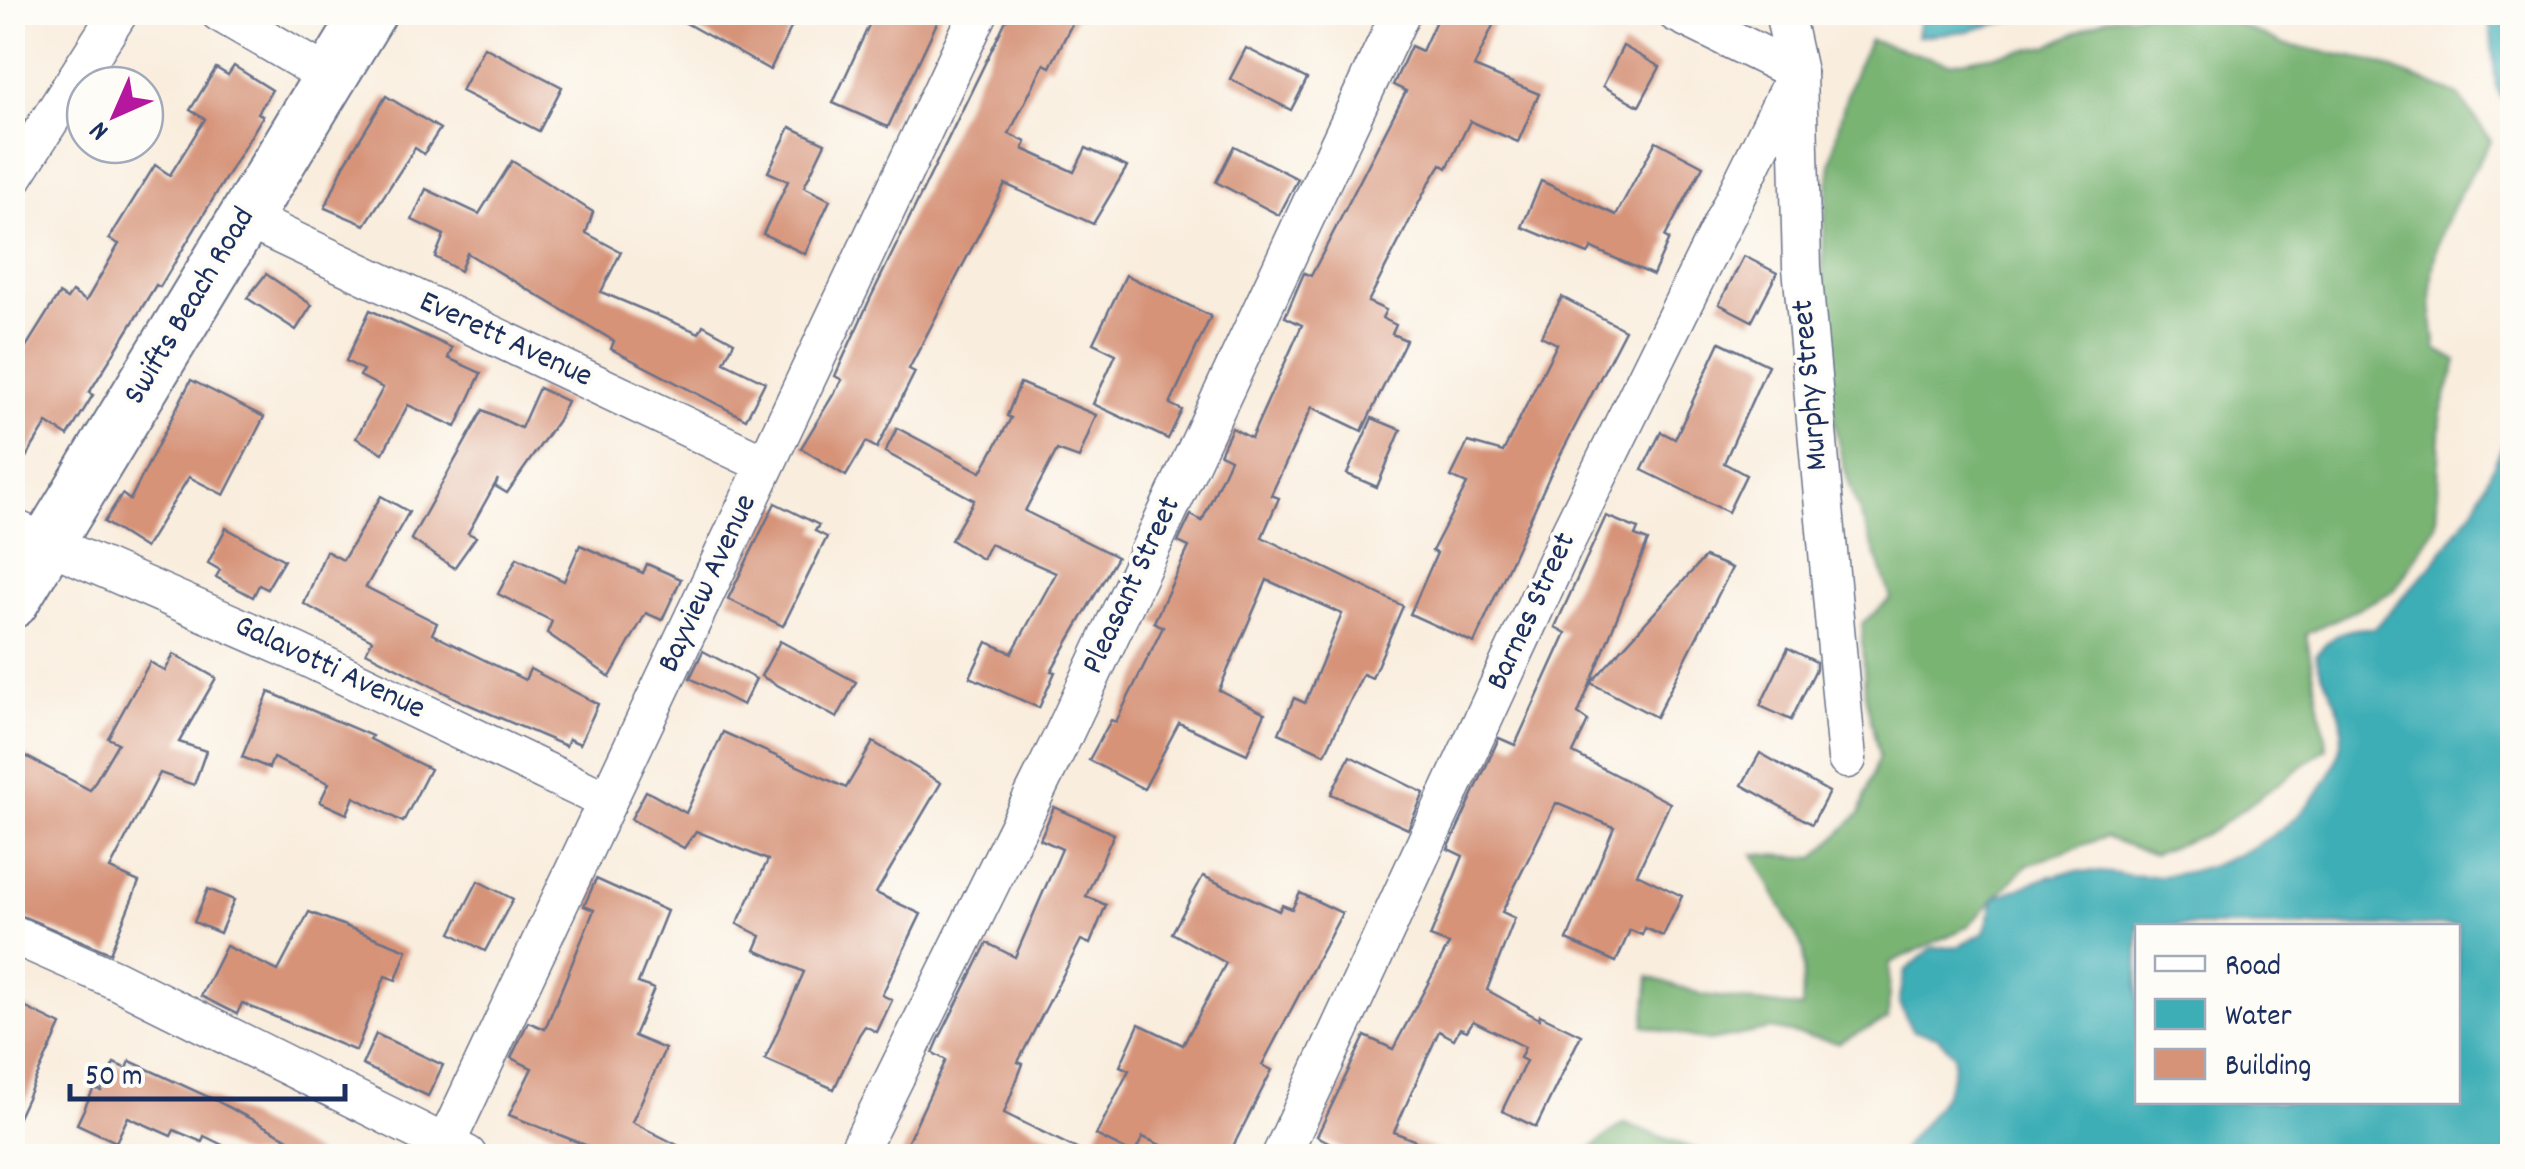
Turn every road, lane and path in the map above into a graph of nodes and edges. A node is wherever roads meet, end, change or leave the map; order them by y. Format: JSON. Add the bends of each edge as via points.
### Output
{"nodes":[{"id":1,"x":119,"y":12,"type":"edge"},
{"id":2,"x":219,"y":12,"type":"edge"},
{"id":3,"x":370,"y":12,"type":"edge"},
{"id":4,"x":980,"y":12,"type":"edge"},
{"id":5,"x":1401,"y":12,"type":"edge"},
{"id":6,"x":1674,"y":12,"type":"edge"},
{"id":7,"x":1784,"y":12,"type":"edge"},
{"id":8,"x":1797,"y":72,"type":"junction"},
{"id":9,"x":330,"y":77,"type":"junction"},
{"id":10,"x":12,"y":179,"type":"edge"},
{"id":11,"x":245,"y":218,"type":"junction"},
{"id":12,"x":765,"y":464,"type":"junction"},
{"id":13,"x":30,"y":535,"type":"edge"},
{"id":14,"x":12,"y":602,"type":"edge"},
{"id":15,"x":1846,"y":759,"type":"dead end"},
{"id":16,"x":606,"y":801,"type":"junction"},
{"id":17,"x":12,"y":934,"type":"edge"},
{"id":18,"x":451,"y":1153,"type":"edge"},
{"id":19,"x":856,"y":1156,"type":"edge"},
{"id":20,"x":1281,"y":1156,"type":"edge"}],
"edges":[{"from":1,"to":10,"type":"street"},
{"from":2,"to":9,"type":"street"},
{"from":3,"to":9,"type":"street","name":"Swifts Beach Road"},
{"from":4,"to":12,"type":"street","name":"Bayview Avenue"},
{"from":5,"to":19,"type":"street","name":"Pleasant Street","via":[[1061,740]]},
{"from":6,"to":8,"type":"street"},
{"from":7,"to":8,"type":"street","name":"Murphy Street"},
{"from":8,"to":15,"type":"street","name":"Murphy Street","via":[[1802,267]]},
{"from":8,"to":20,"type":"street","name":"Barnes Street","via":[[1562,549]]},
{"from":9,"to":11,"type":"street","name":"Swifts Beach Road"},
{"from":11,"to":12,"type":"street","name":"Everett Avenue"},
{"from":11,"to":13,"type":"street","name":"Swifts Beach Road"},
{"from":12,"to":16,"type":"street","name":"Bayview Avenue"},
{"from":13,"to":14,"type":"street","name":"Swifts Beach Road"},
{"from":13,"to":16,"type":"street","name":"Galavotti Avenue","via":[[296,652]]},
{"from":16,"to":18,"type":"street","name":"Bayview Avenue"},
{"from":17,"to":18,"type":"street","via":[[134,989]]}]}
